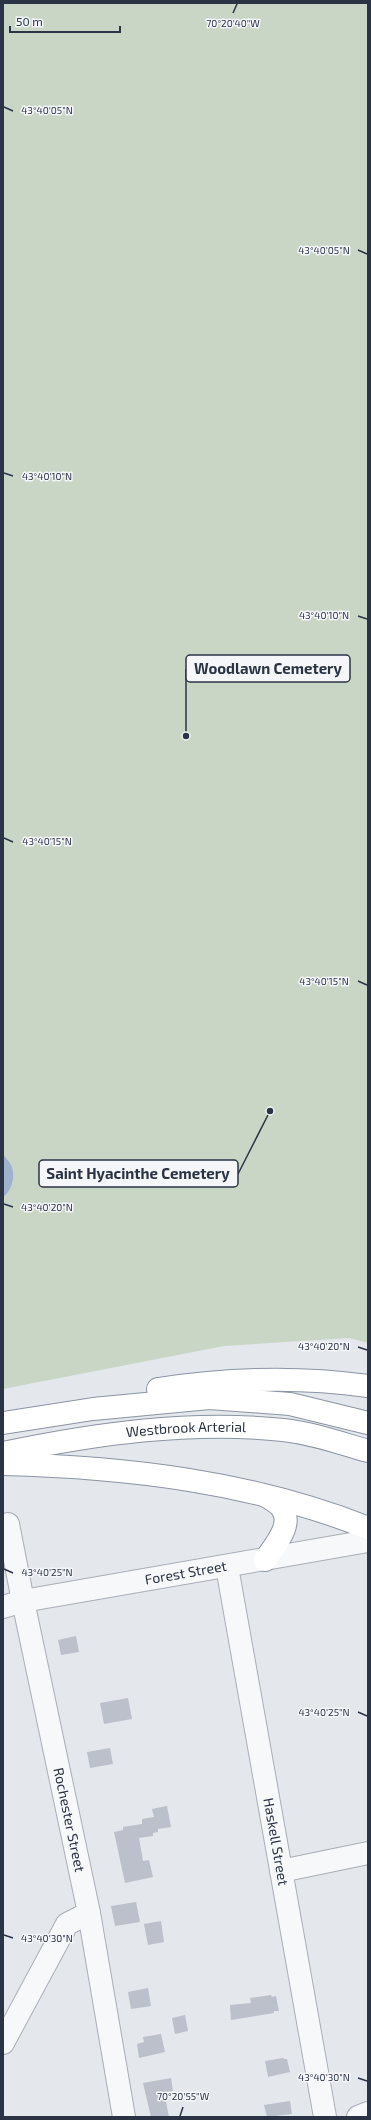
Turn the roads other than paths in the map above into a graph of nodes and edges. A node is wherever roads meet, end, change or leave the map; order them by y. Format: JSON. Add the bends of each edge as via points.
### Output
{"nodes":[{"id":1,"x":368,"y":1386,"type":"edge"},
{"id":2,"x":93,"y":1409,"type":"junction"},
{"id":3,"x":3,"y":1423,"type":"edge"},
{"id":4,"x":368,"y":1423,"type":"edge"},
{"id":5,"x":368,"y":1451,"type":"edge"},
{"id":6,"x":3,"y":1453,"type":"edge"},
{"id":7,"x":3,"y":1464,"type":"edge"},
{"id":8,"x":266,"y":1496,"type":"junction"},
{"id":9,"x":8,"y":1524,"type":"dead end"},
{"id":10,"x":368,"y":1528,"type":"edge"},
{"id":11,"x":368,"y":1541,"type":"edge"},
{"id":12,"x":266,"y":1560,"type":"junction"},
{"id":13,"x":227,"y":1567,"type":"junction"},
{"id":14,"x":13,"y":1604,"type":"edge"},
{"id":15,"x":368,"y":1853,"type":"edge"},
{"id":16,"x":281,"y":1871,"type":"junction"},
{"id":17,"x":89,"y":1913,"type":"junction"},
{"id":18,"x":3,"y":2043,"type":"edge"},
{"id":19,"x":368,"y":2113,"type":"edge"},
{"id":20,"x":124,"y":2117,"type":"edge"},
{"id":21,"x":325,"y":2117,"type":"edge"},
{"id":22,"x":358,"y":2117,"type":"edge"}],
"edges":[{"from":1,"to":2,"type":"highway","via":[[310,1380],[224,1380],[154,1390]]},
{"from":2,"to":3,"type":"highway","name":"Westbrook Arterial"},
{"from":2,"to":4,"type":"highway","name":"Westbrook Arterial","via":[[209,1398],[290,1404]]},
{"from":5,"to":6,"type":"highway","name":"Westbrook Arterial","via":[[284,1430],[229,1427],[173,1428],[108,1435]]},
{"from":7,"to":8,"type":"highway","via":[[58,1466],[162,1476]]},
{"from":8,"to":10,"type":"highway","via":[[335,1515]]},
{"from":8,"to":12,"type":"highway","via":[[281,1506],[286,1522],[283,1532]]},
{"from":9,"to":14,"type":"street","name":"Rochester Street"},
{"from":11,"to":12,"type":"street","name":"Forest Street"},
{"from":12,"to":13,"type":"street","name":"Forest Street"},
{"from":13,"to":14,"type":"street","name":"Forest Street"},
{"from":13,"to":16,"type":"street","name":"Haskell Street"},
{"from":14,"to":17,"type":"street","name":"Rochester Street"},
{"from":15,"to":16,"type":"street"},
{"from":16,"to":21,"type":"street","name":"Haskell Street"},
{"from":17,"to":18,"type":"street","via":[[68,1924]]},
{"from":17,"to":20,"type":"street","name":"Rochester Street"},
{"from":19,"to":22,"type":"street"}]}
